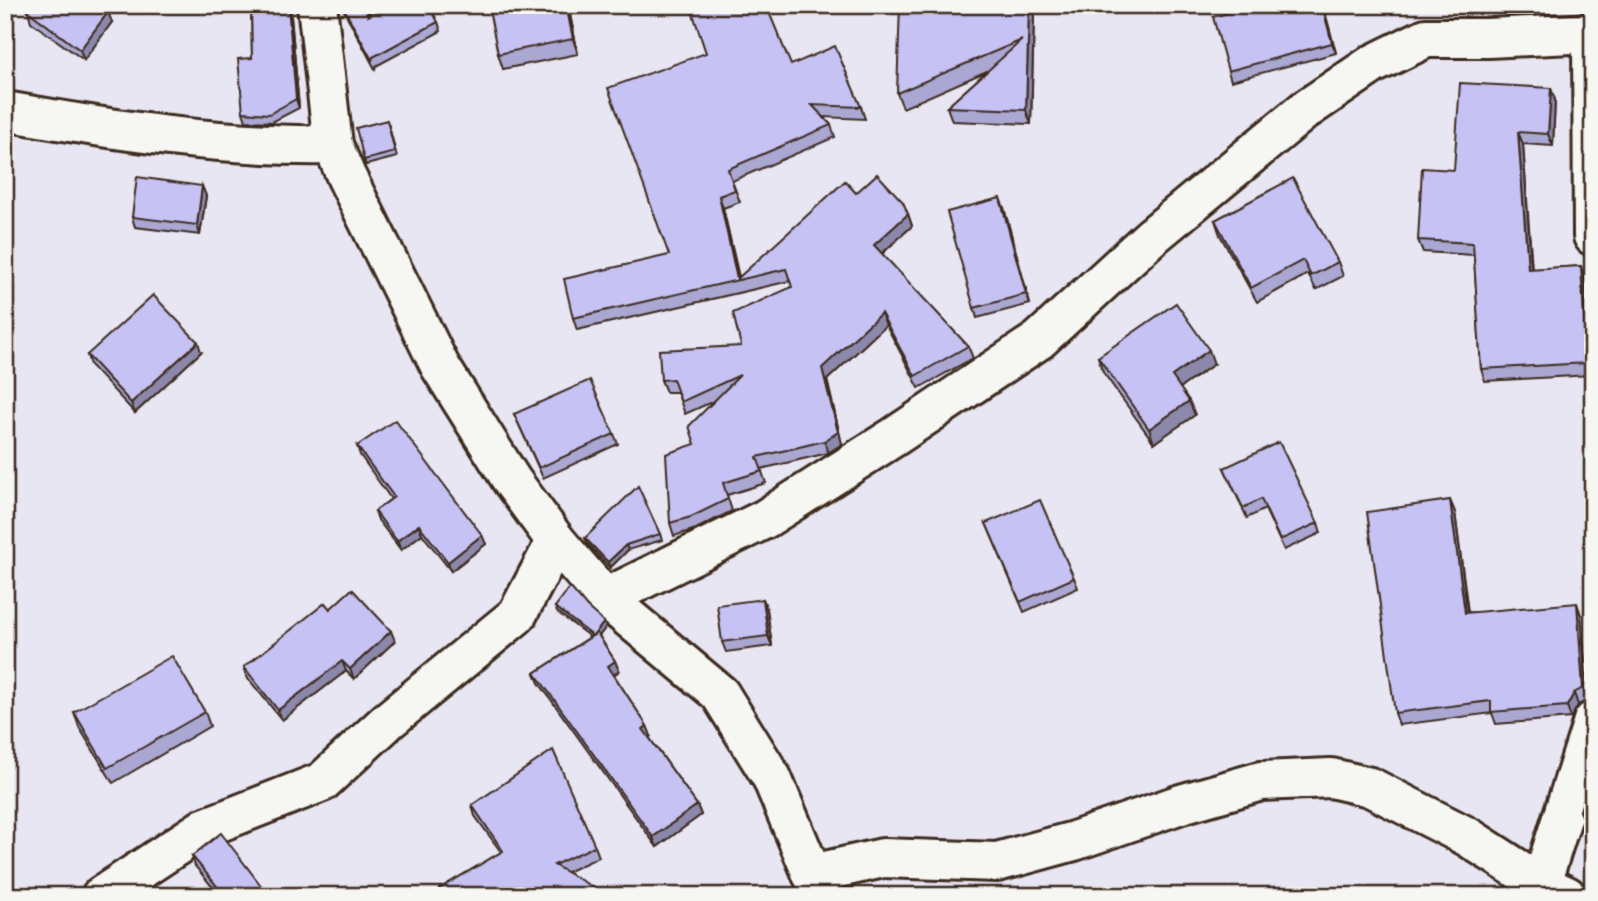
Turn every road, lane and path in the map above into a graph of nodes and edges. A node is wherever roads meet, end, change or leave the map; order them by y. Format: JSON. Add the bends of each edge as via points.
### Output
{"nodes":[{"id":1,"x":317,"y":5,"type":"edge"},
{"id":2,"x":1592,"y":33,"type":"edge"},
{"id":3,"x":5,"y":111,"type":"edge"},
{"id":4,"x":333,"y":145,"type":"junction"},
{"id":5,"x":1593,"y":236,"type":"edge"},
{"id":6,"x":556,"y":541,"type":"junction"},
{"id":7,"x":605,"y":598,"type":"junction"},
{"id":8,"x":1593,"y":721,"type":"edge"},
{"id":9,"x":818,"y":885,"type":"edge"},
{"id":10,"x":1554,"y":890,"type":"edge"},
{"id":11,"x":101,"y":896,"type":"edge"}],
"edges":[{"from":1,"to":4,"type":"street"},
{"from":2,"to":5,"type":"street"},
{"from":2,"to":7,"type":"street","via":[[1426,38],[1373,64],[1305,110],[1171,221],[1039,340],[765,519]]},
{"from":3,"to":4,"type":"street","via":[[113,130],[289,146]]},
{"from":4,"to":6,"type":"street","via":[[440,366],[512,481]]},
{"from":6,"to":7,"type":"street"},
{"from":6,"to":11,"type":"street","via":[[517,615],[389,720],[322,782],[204,828]]},
{"from":7,"to":9,"type":"street","via":[[720,694],[772,779]]},
{"from":8,"to":10,"type":"street"},
{"from":9,"to":10,"type":"street","via":[[883,858],[997,862],[1261,781],[1331,778],[1370,787],[1468,837]]}]}
